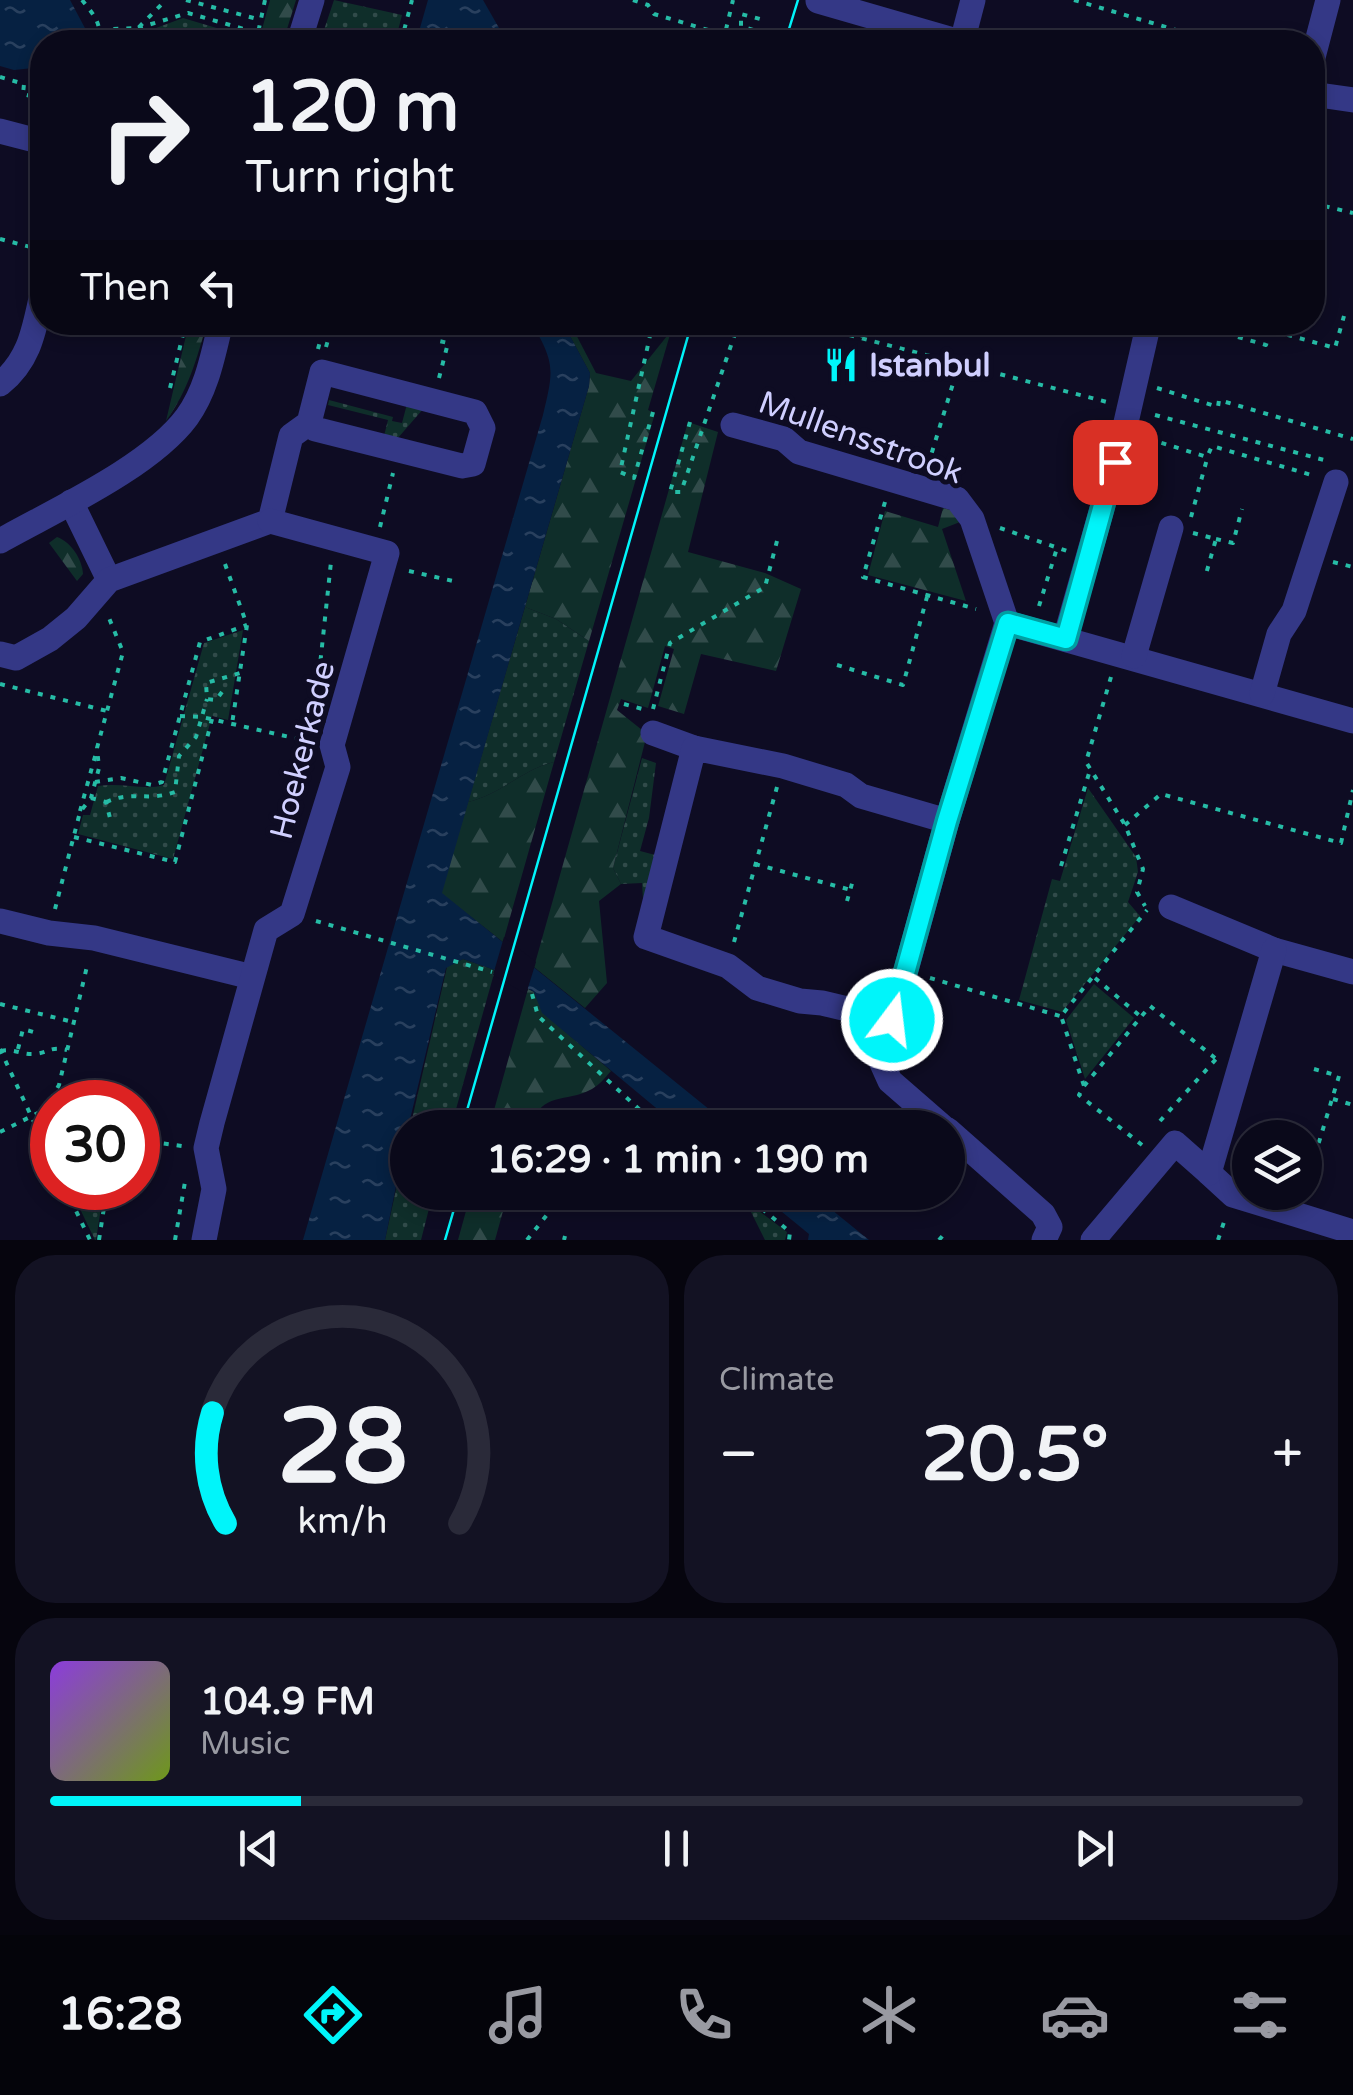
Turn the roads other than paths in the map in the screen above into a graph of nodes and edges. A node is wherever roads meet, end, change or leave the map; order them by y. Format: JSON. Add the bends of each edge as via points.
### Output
{"nodes":[{"id":1,"x":312,"y":0,"type":"edge"},
{"id":2,"x":974,"y":0,"type":"edge"},
{"id":3,"x":1328,"y":0,"type":"edge"},
{"id":4,"x":818,"y":1,"type":"edge"},
{"id":5,"x":302,"y":30,"type":"edge"},
{"id":6,"x":919,"y":30,"type":"edge"},
{"id":7,"x":965,"y":30,"type":"edge"},
{"id":8,"x":1320,"y":30,"type":"edge"},
{"id":9,"x":1325,"y":94,"type":"edge"},
{"id":10,"x":1353,"y":100,"type":"edge"},
{"id":11,"x":0,"y":131,"type":"edge"},
{"id":12,"x":30,"y":139,"type":"edge"},
{"id":13,"x":32,"y":335,"type":"edge"},
{"id":14,"x":218,"y":335,"type":"edge"},
{"id":15,"x":1145,"y":335,"type":"edge"},
{"id":16,"x":0,"y":384,"type":"edge"},
{"id":17,"x":309,"y":423,"type":"junction"},
{"id":18,"x":733,"y":424,"type":"dead end"},
{"id":19,"x":1333,"y":472,"type":"road end"},
{"id":20,"x":71,"y":502,"type":"junction"},
{"id":21,"x":270,"y":521,"type":"junction"},
{"id":22,"x":1171,"y":528,"type":"dead end"},
{"id":23,"x":0,"y":541,"type":"edge"},
{"id":24,"x":101,"y":589,"type":"junction"},
{"id":25,"x":1006,"y":620,"type":"junction"},
{"id":26,"x":1066,"y":639,"type":"junction"},
{"id":27,"x":0,"y":654,"type":"edge"},
{"id":28,"x":1126,"y":654,"type":"junction"},
{"id":29,"x":1262,"y":694,"type":"junction"},
{"id":30,"x":651,"y":722,"type":"road end"},
{"id":31,"x":1353,"y":722,"type":"edge"},
{"id":32,"x":694,"y":748,"type":"junction"},
{"id":33,"x":947,"y":821,"type":"junction"},
{"id":34,"x":1159,"y":908,"type":"road end"},
{"id":35,"x":0,"y":922,"type":"edge"},
{"id":36,"x":1274,"y":950,"type":"junction"},
{"id":37,"x":1353,"y":972,"type":"edge"},
{"id":38,"x":252,"y":977,"type":"junction"},
{"id":39,"x":892,"y":1020,"type":"junction"},
{"id":40,"x":924,"y":1110,"type":"edge"},
{"id":41,"x":965,"y":1145,"type":"edge"},
{"id":42,"x":1209,"y":1173,"type":"junction"},
{"id":43,"x":1353,"y":1232,"type":"edge"},
{"id":44,"x":1047,"y":1234,"type":"edge"},
{"id":45,"x":204,"y":1240,"type":"edge"},
{"id":46,"x":1078,"y":1240,"type":"edge"},
{"id":47,"x":1093,"y":1240,"type":"edge"}],
"edges":[{"from":1,"to":5,"type":"street"},
{"from":2,"to":7,"type":"street"},
{"from":3,"to":8,"type":"street"},
{"from":4,"to":6,"type":"street"},
{"from":9,"to":10,"type":"street"},
{"from":11,"to":12,"type":"street"},
{"from":13,"to":16,"type":"street","via":[[17,370]]},
{"from":14,"to":20,"type":"street","via":[[206,382],[187,416],[158,448]]},
{"from":15,"to":26,"type":"street"},
{"from":17,"to":17,"type":"street","via":[[322,372],[475,412],[483,428],[473,464],[462,466]]},
{"from":17,"to":21,"type":"street","via":[[291,436]]},
{"from":18,"to":25,"type":"street","name":"Mullensstrook","via":[[784,439],[799,452],[957,500],[972,518]]},
{"from":19,"to":29,"type":"street","via":[[1294,611],[1279,634]]},
{"from":20,"to":23,"type":"street"},
{"from":20,"to":24,"type":"street"},
{"from":21,"to":24,"type":"street"},
{"from":21,"to":38,"type":"street","name":"Hoekerkade","via":[[379,558],[332,746],[338,767],[292,914],[266,930]]},
{"from":22,"to":28,"type":"street"},
{"from":24,"to":27,"type":"street","via":[[50,639],[16,658]]},
{"from":25,"to":26,"type":"street"},
{"from":25,"to":33,"type":"street"},
{"from":26,"to":28,"type":"street"},
{"from":28,"to":29,"type":"street"},
{"from":29,"to":31,"type":"street"},
{"from":30,"to":32,"type":"street"},
{"from":32,"to":33,"type":"street","via":[[783,766]]},
{"from":32,"to":39,"type":"street","via":[[646,938],[728,966],[757,988]]},
{"from":33,"to":39,"type":"street"},
{"from":34,"to":36,"type":"street"},
{"from":35,"to":38,"type":"street"},
{"from":36,"to":37,"type":"street"},
{"from":36,"to":42,"type":"street"},
{"from":38,"to":45,"type":"street","name":"Hoekerkade","via":[[206,1148],[214,1190]]},
{"from":39,"to":40,"type":"street","via":[[881,1060],[890,1081]]},
{"from":41,"to":44,"type":"street","via":[[1044,1214]]},
{"from":42,"to":43,"type":"street","via":[[1233,1195]]},
{"from":42,"to":47,"type":"street","via":[[1175,1143]]},
{"from":44,"to":46,"type":"street"}]}
